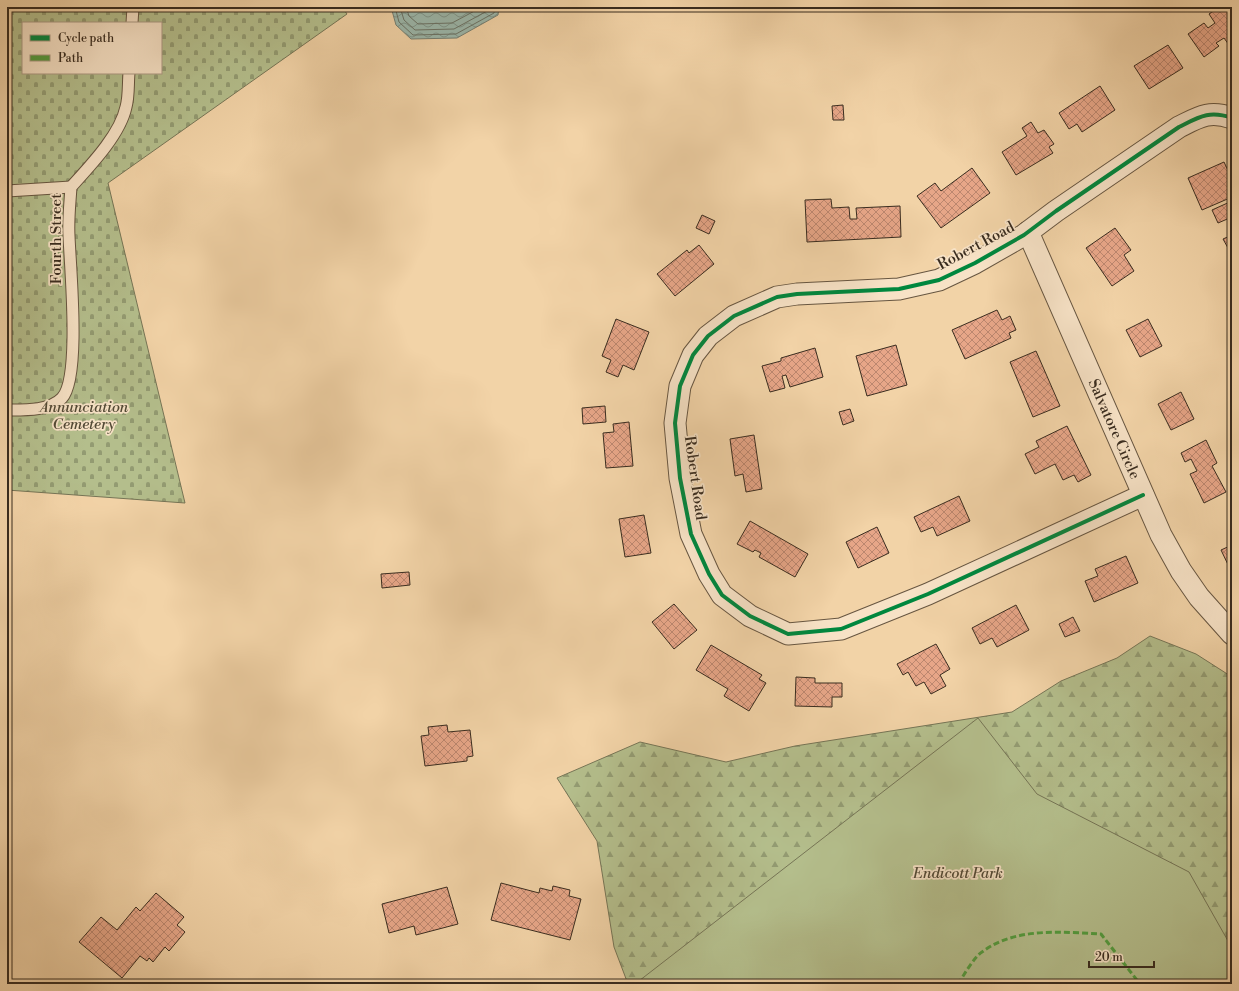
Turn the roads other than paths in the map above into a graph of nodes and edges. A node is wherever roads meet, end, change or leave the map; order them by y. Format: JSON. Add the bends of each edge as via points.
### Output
{"nodes":[{"id":1,"x":134,"y":7,"type":"edge"},
{"id":2,"x":132,"y":22,"type":"edge"},
{"id":3,"x":129,"y":74,"type":"edge"},
{"id":4,"x":1228,"y":116,"type":"edge"},
{"id":5,"x":71,"y":187,"type":"junction"},
{"id":6,"x":7,"y":191,"type":"edge"},
{"id":7,"x":1028,"y":232,"type":"junction"},
{"id":8,"x":7,"y":410,"type":"edge"},
{"id":9,"x":1143,"y":495,"type":"junction"},
{"id":10,"x":1232,"y":634,"type":"edge"}],
"edges":[{"from":1,"to":2,"type":"lane"},
{"from":3,"to":5,"type":"lane","name":"Fourth Street","via":[[126,107],[114,134],[95,161]]},
{"from":4,"to":7,"type":"street","name":"Robert Road","via":[[1217,113],[1201,116],[1179,127]]},
{"from":5,"to":6,"type":"lane"},
{"from":5,"to":8,"type":"lane","name":"Fourth Street","via":[[68,234],[72,283],[72,377],[63,397],[46,406]]},
{"from":7,"to":9,"type":"street","name":"Salvatore Circle"},
{"from":7,"to":9,"type":"street","name":"Robert Road","via":[[975,263],[939,280],[899,289],[776,297],[734,316],[708,336],[693,355],[680,386],[675,423],[680,478],[694,540],[709,574],[722,595],[750,616],[788,634],[841,628],[928,594]]},
{"from":9,"to":10,"type":"street","name":"Salvatore Circle","via":[[1181,571],[1199,597]]}]}
